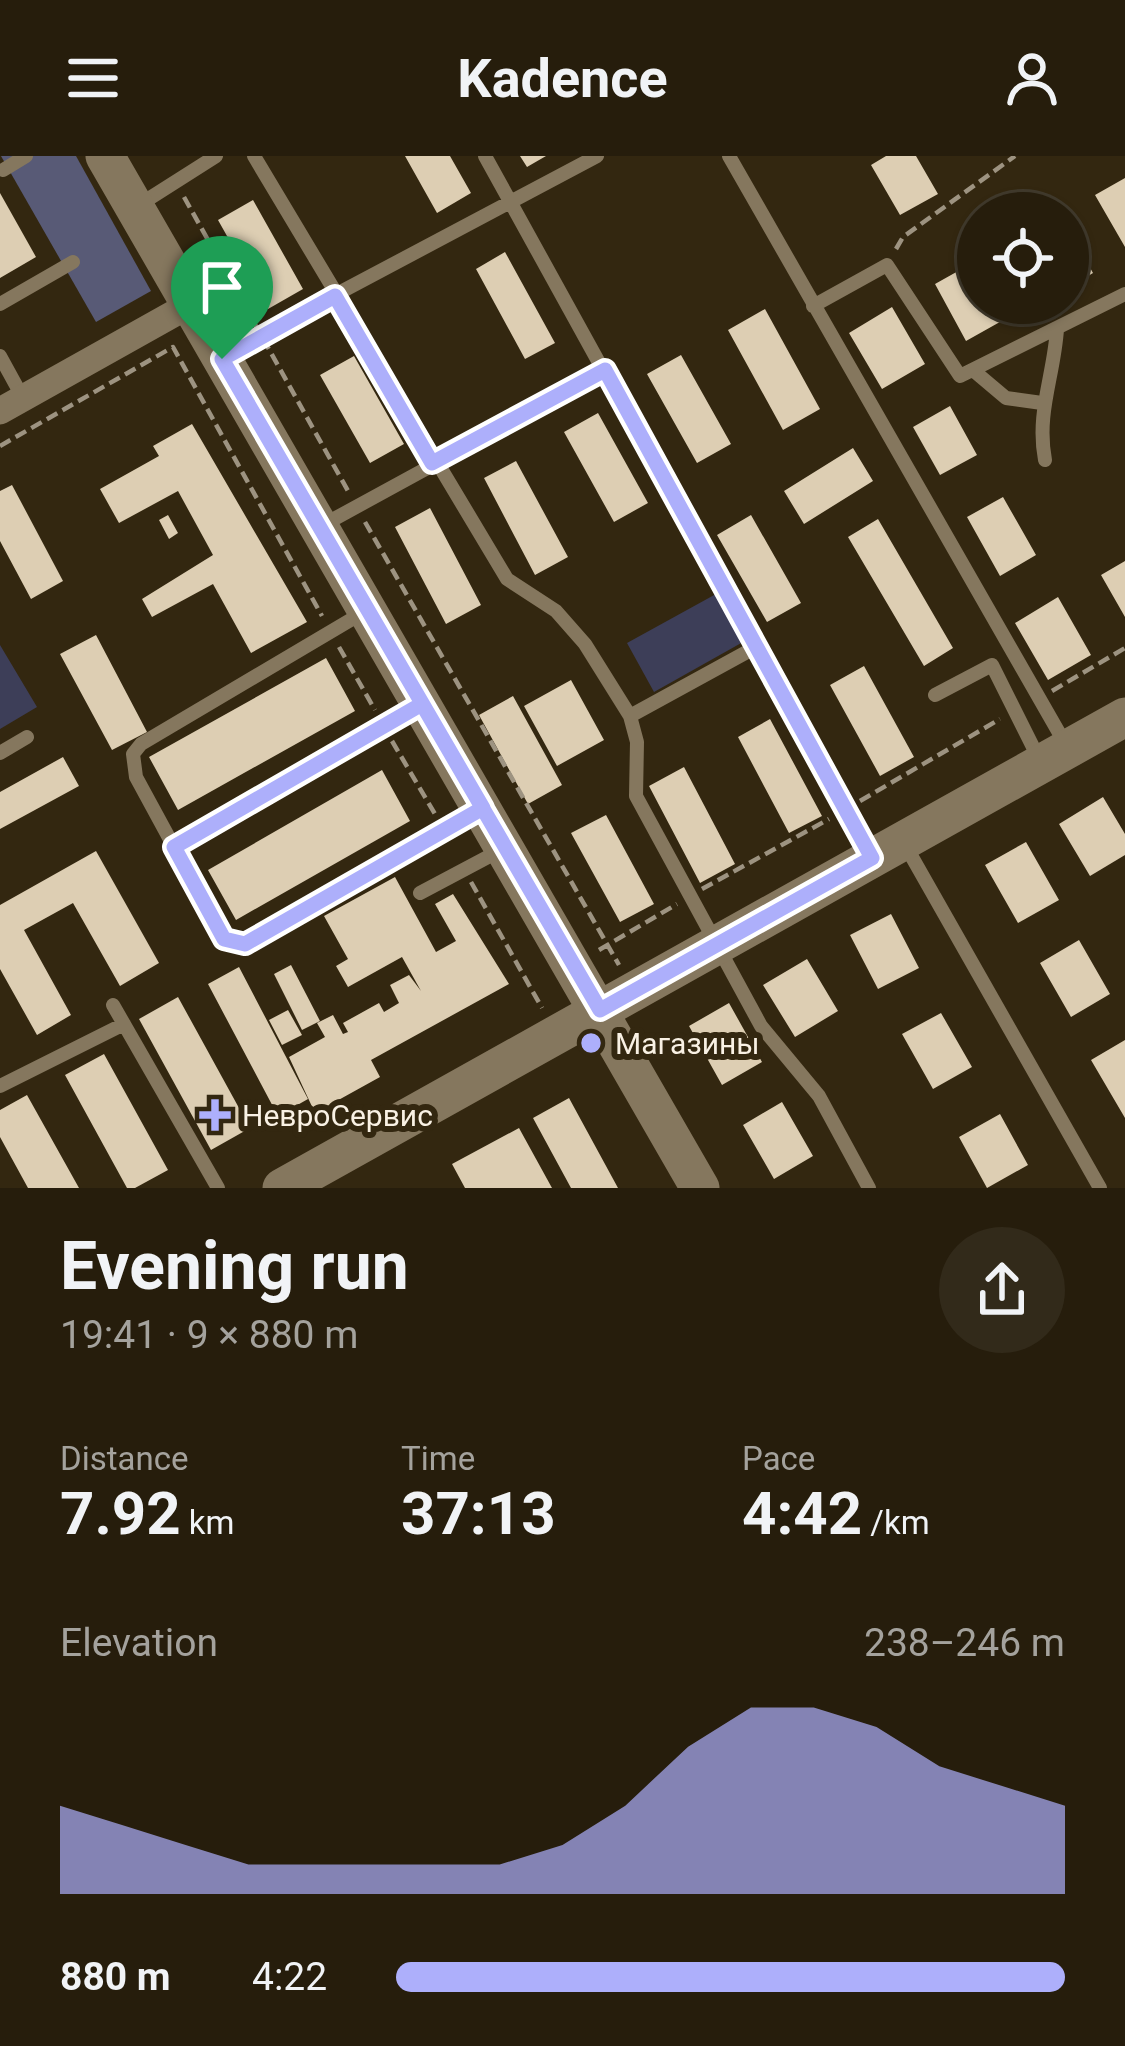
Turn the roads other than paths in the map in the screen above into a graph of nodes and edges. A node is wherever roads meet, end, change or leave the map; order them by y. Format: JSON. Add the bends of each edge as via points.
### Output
{"nodes":[{"id":1,"x":26,"y":156,"type":"edge"},
{"id":2,"x":105,"y":156,"type":"edge"},
{"id":3,"x":216,"y":156,"type":"edge"},
{"id":4,"x":254,"y":156,"type":"edge"},
{"id":5,"x":485,"y":156,"type":"edge"},
{"id":6,"x":597,"y":156,"type":"edge"},
{"id":7,"x":736,"y":158,"type":"edge"},
{"id":8,"x":3,"y":170,"type":"edge"},
{"id":9,"x":512,"y":201,"type":"junction"},
{"id":10,"x":135,"y":208,"type":"junction"},
{"id":11,"x":73,"y":262,"type":"dead end"},
{"id":12,"x":1125,"y":294,"type":"edge"},
{"id":13,"x":335,"y":296,"type":"junction"},
{"id":14,"x":0,"y":304,"type":"edge"},
{"id":15,"x":190,"y":304,"type":"junction"},
{"id":16,"x":814,"y":306,"type":"junction"},
{"id":17,"x":1057,"y":329,"type":"junction"},
{"id":18,"x":0,"y":356,"type":"edge"},
{"id":19,"x":605,"y":370,"type":"junction"},
{"id":20,"x":974,"y":371,"type":"junction"},
{"id":21,"x":1042,"y":403,"type":"junction"},
{"id":22,"x":12,"y":405,"type":"edge"},
{"id":23,"x":1045,"y":460,"type":"dead end"},
{"id":24,"x":432,"y":463,"type":"junction"},
{"id":25,"x":319,"y":527,"type":"junction"},
{"id":26,"x":367,"y":610,"type":"junction"},
{"id":27,"x":756,"y":646,"type":"junction"},
{"id":28,"x":935,"y":695,"type":"dead end"},
{"id":29,"x":422,"y":704,"type":"junction"},
{"id":30,"x":630,"y":716,"type":"junction"},
{"id":31,"x":1125,"y":717,"type":"edge"},
{"id":32,"x":27,"y":737,"type":"dead end"},
{"id":33,"x":0,"y":753,"type":"edge"},
{"id":34,"x":1055,"y":756,"type":"junction"},
{"id":35,"x":483,"y":808,"type":"junction"},
{"id":36,"x":174,"y":847,"type":"junction"},
{"id":37,"x":506,"y":848,"type":"junction"},
{"id":38,"x":888,"y":850,"type":"junction"},
{"id":39,"x":420,"y":893,"type":"dead end"},
{"id":40,"x":716,"y":946,"type":"junction"},
{"id":41,"x":617,"y":1000,"type":"junction"},
{"id":42,"x":113,"y":1005,"type":"dead end"},
{"id":43,"x":124,"y":1024,"type":"junction"},
{"id":44,"x":0,"y":1086,"type":"edge"},
{"id":45,"x":218,"y":1188,"type":"edge"},
{"id":46,"x":282,"y":1188,"type":"edge"},
{"id":47,"x":700,"y":1188,"type":"edge"},
{"id":48,"x":869,"y":1188,"type":"edge"},
{"id":49,"x":1100,"y":1188,"type":"edge"}],
"edges":[{"from":1,"to":8,"type":"lane"},
{"from":2,"to":10,"type":"street"},
{"from":3,"to":10,"type":"lane"},
{"from":4,"to":13,"type":"lane"},
{"from":5,"to":9,"type":"lane"},
{"from":6,"to":9,"type":"lane"},
{"from":7,"to":16,"type":"lane"},
{"from":9,"to":13,"type":"lane"},
{"from":9,"to":19,"type":"lane"},
{"from":10,"to":15,"type":"street"},
{"from":11,"to":14,"type":"lane"},
{"from":12,"to":17,"type":"lane"},
{"from":13,"to":24,"type":"lane"},
{"from":15,"to":22,"type":"street"},
{"from":15,"to":25,"type":"street","via":[[206,368]]},
{"from":16,"to":20,"type":"lane","via":[[887,265],[950,366],[960,376]]},
{"from":16,"to":34,"type":"lane"},
{"from":17,"to":20,"type":"lane"},
{"from":17,"to":21,"type":"lane","via":[[1053,380]]},
{"from":18,"to":22,"type":"lane"},
{"from":19,"to":24,"type":"lane"},
{"from":19,"to":27,"type":"lane"},
{"from":20,"to":21,"type":"lane","via":[[1006,398]]},
{"from":21,"to":23,"type":"lane"},
{"from":24,"to":25,"type":"lane"},
{"from":24,"to":30,"type":"lane","via":[[507,579],[556,611]]},
{"from":25,"to":26,"type":"street"},
{"from":26,"to":29,"type":"street"},
{"from":26,"to":36,"type":"lane","via":[[133,754],[136,777]]},
{"from":27,"to":30,"type":"lane"},
{"from":27,"to":38,"type":"lane"},
{"from":28,"to":34,"type":"lane","via":[[992,665]]},
{"from":29,"to":35,"type":"street"},
{"from":29,"to":36,"type":"lane"},
{"from":30,"to":40,"type":"lane","via":[[636,796]]},
{"from":31,"to":34,"type":"street"},
{"from":32,"to":33,"type":"lane"},
{"from":34,"to":38,"type":"street"},
{"from":35,"to":36,"type":"lane","via":[[245,944],[224,939]]},
{"from":35,"to":37,"type":"street"},
{"from":37,"to":39,"type":"lane"},
{"from":37,"to":41,"type":"street"},
{"from":38,"to":40,"type":"street"},
{"from":38,"to":49,"type":"lane"},
{"from":40,"to":41,"type":"street"},
{"from":40,"to":48,"type":"lane","via":[[760,1027],[819,1096]]},
{"from":41,"to":46,"type":"street"},
{"from":41,"to":47,"type":"street"},
{"from":42,"to":43,"type":"lane"},
{"from":43,"to":44,"type":"lane"},
{"from":43,"to":45,"type":"lane"}]}
